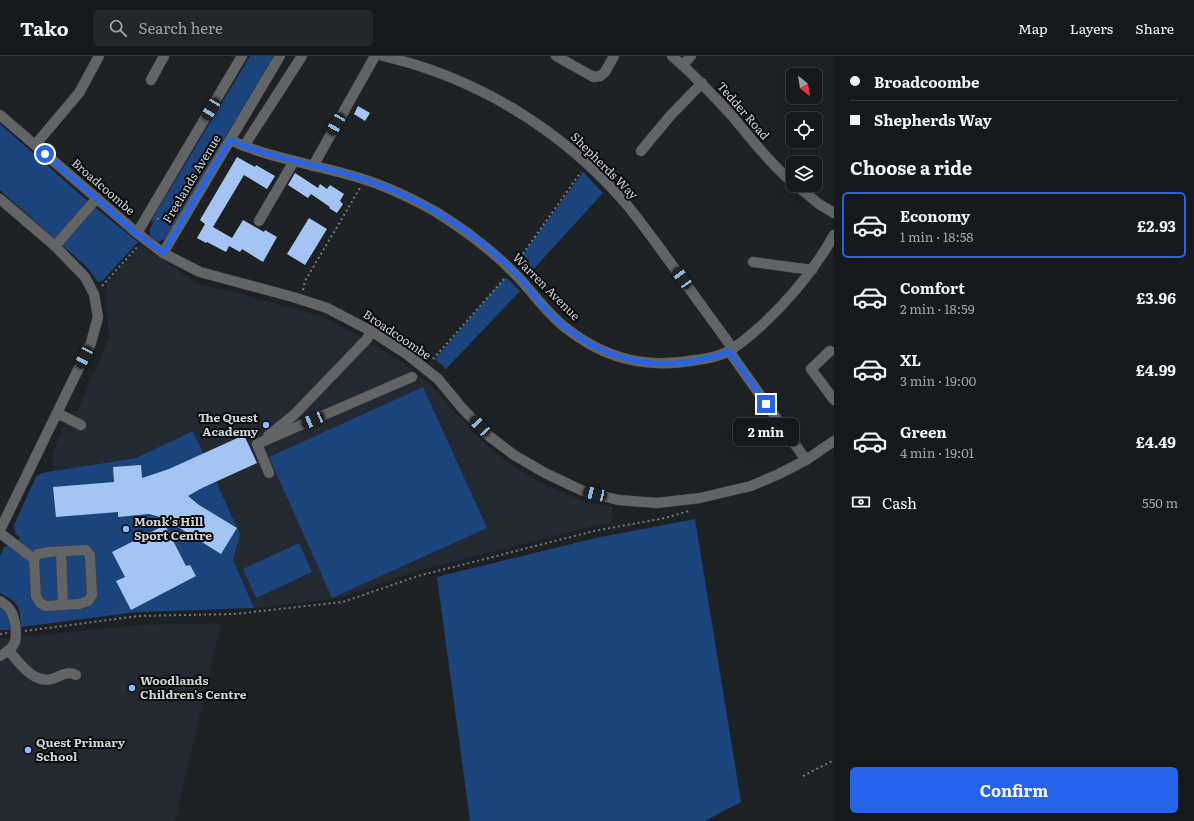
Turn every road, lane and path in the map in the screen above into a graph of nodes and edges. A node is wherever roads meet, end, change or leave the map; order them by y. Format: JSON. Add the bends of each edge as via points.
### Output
{"nodes":[{"id":1,"x":99,"y":56,"type":"edge"},
{"id":2,"x":164,"y":56,"type":"edge"},
{"id":3,"x":242,"y":56,"type":"edge"},
{"id":4,"x":280,"y":56,"type":"edge"},
{"id":5,"x":302,"y":56,"type":"edge"},
{"id":6,"x":375,"y":56,"type":"edge"},
{"id":7,"x":383,"y":56,"type":"edge"},
{"id":8,"x":556,"y":56,"type":"edge"},
{"id":9,"x":614,"y":56,"type":"edge"},
{"id":10,"x":672,"y":56,"type":"edge"},
{"id":11,"x":691,"y":56,"type":"edge"},
{"id":12,"x":683,"y":65,"type":"junction"},
{"id":13,"x":151,"y":80,"type":"dead end"},
{"id":14,"x":702,"y":83,"type":"junction"},
{"id":15,"x":0,"y":114,"type":"edge"},
{"id":16,"x":230,"y":140,"type":"junction"},
{"id":17,"x":35,"y":145,"type":"junction"},
{"id":18,"x":244,"y":146,"type":"junction"},
{"id":19,"x":641,"y":151,"type":"dead end"},
{"id":20,"x":294,"y":161,"type":"junction"},
{"id":21,"x":587,"y":164,"type":"junction"},
{"id":22,"x":313,"y":166,"type":"junction"},
{"id":23,"x":786,"y":176,"type":"edge"},
{"id":24,"x":364,"y":179,"type":"junction"},
{"id":25,"x":804,"y":192,"type":"edge"},
{"id":26,"x":97,"y":198,"type":"junction"},
{"id":27,"x":0,"y":199,"type":"edge"},
{"id":28,"x":190,"y":208,"type":"junction"},
{"id":29,"x":834,"y":213,"type":"edge"},
{"id":30,"x":259,"y":221,"type":"dead end"},
{"id":31,"x":141,"y":233,"type":"junction"},
{"id":32,"x":834,"y":235,"type":"edge"},
{"id":33,"x":55,"y":246,"type":"junction"},
{"id":34,"x":163,"y":253,"type":"junction"},
{"id":35,"x":752,"y":262,"type":"dead end"},
{"id":36,"x":511,"y":270,"type":"junction"},
{"id":37,"x":812,"y":270,"type":"junction"},
{"id":38,"x":94,"y":294,"type":"junction"},
{"id":39,"x":300,"y":299,"type":"junction"},
{"id":40,"x":371,"y":331,"type":"junction"},
{"id":41,"x":731,"y":350,"type":"junction"},
{"id":42,"x":830,"y":351,"type":"dead end"},
{"id":43,"x":433,"y":359,"type":"dead end"},
{"id":44,"x":412,"y":377,"type":"dead end"},
{"id":45,"x":834,"y":400,"type":"edge"},
{"id":46,"x":57,"y":413,"type":"junction"},
{"id":47,"x":81,"y":425,"type":"dead end"},
{"id":48,"x":834,"y":441,"type":"edge"},
{"id":49,"x":257,"y":444,"type":"junction"},
{"id":50,"x":806,"y":460,"type":"junction"},
{"id":51,"x":269,"y":473,"type":"dead end"},
{"id":52,"x":700,"y":498,"type":"junction"},
{"id":53,"x":0,"y":530,"type":"edge"},
{"id":54,"x":0,"y":533,"type":"edge"},
{"id":55,"x":61,"y":552,"type":"junction"},
{"id":56,"x":34,"y":559,"type":"junction"},
{"id":57,"x":0,"y":602,"type":"edge"},
{"id":58,"x":63,"y":604,"type":"junction"},
{"id":59,"x":16,"y":633,"type":"junction"},
{"id":60,"x":0,"y":634,"type":"edge"},
{"id":61,"x":9,"y":651,"type":"junction"},
{"id":62,"x":0,"y":656,"type":"edge"},
{"id":63,"x":76,"y":675,"type":"dead end"},
{"id":64,"x":834,"y":760,"type":"edge"},
{"id":65,"x":803,"y":776,"type":"dead end"}],
"edges":[{"from":1,"to":17,"type":"street","via":[[79,93]]},
{"from":2,"to":13,"type":"street"},
{"from":3,"to":31,"type":"street","name":"Freelands Avenue"},
{"from":4,"to":16,"type":"street","name":"Freelands Avenue"},
{"from":5,"to":18,"type":"street"},
{"from":6,"to":22,"type":"street"},
{"from":7,"to":21,"type":"street","name":"Shepherds Way","via":[[454,78],[483,92],[546,130]]},
{"from":8,"to":9,"type":"street","via":[[594,77],[605,72]]},
{"from":10,"to":12,"type":"street","name":"Tedder Road"},
{"from":11,"to":12,"type":"street"},
{"from":12,"to":14,"type":"street","name":"Tedder Road"},
{"from":14,"to":19,"type":"street"},
{"from":14,"to":23,"type":"street","name":"Tedder Road"},
{"from":15,"to":17,"type":"street","name":"Broadcoombe"},
{"from":16,"to":18,"type":"street","name":"Warren Avenue"},
{"from":16,"to":28,"type":"street","name":"Freelands Avenue"},
{"from":17,"to":26,"type":"street","name":"Broadcoombe"},
{"from":18,"to":20,"type":"street","name":"Warren Avenue"},
{"from":20,"to":22,"type":"street","name":"Warren Avenue"},
{"from":20,"to":30,"type":"street"},
{"from":21,"to":36,"type":"path"},
{"from":21,"to":41,"type":"street","name":"Shepherds Way","via":[[642,224]]},
{"from":22,"to":24,"type":"street","name":"Warren Avenue"},
{"from":24,"to":36,"type":"street","name":"Warren Avenue","via":[[420,203],[451,221]]},
{"from":24,"to":39,"type":"path","via":[[305,281]]},
{"from":25,"to":29,"type":"street"},
{"from":26,"to":31,"type":"street","name":"Broadcoombe"},
{"from":26,"to":33,"type":"street"},
{"from":27,"to":33,"type":"street"},
{"from":28,"to":31,"type":"path"},
{"from":28,"to":34,"type":"street","name":"Freelands Avenue"},
{"from":31,"to":34,"type":"street","name":"Broadcoombe"},
{"from":31,"to":38,"type":"path"},
{"from":32,"to":37,"type":"street","name":"Warren Avenue"},
{"from":33,"to":38,"type":"street","via":[[84,277]]},
{"from":34,"to":39,"type":"street","name":"Broadcoombe","via":[[200,272]]},
{"from":35,"to":37,"type":"street"},
{"from":36,"to":41,"type":"street","name":"Warren Avenue","via":[[565,328],[605,352],[653,364],[676,364],[718,356]]},
{"from":36,"to":43,"type":"path"},
{"from":37,"to":41,"type":"street","name":"Warren Avenue","via":[[780,308]]},
{"from":38,"to":46,"type":"street","via":[[98,317],[91,342]]},
{"from":39,"to":40,"type":"street","name":"Broadcoombe","via":[[327,308]]},
{"from":40,"to":49,"type":"street","via":[[367,339],[295,414]]},
{"from":40,"to":52,"type":"street","name":"Broadcoombe","via":[[408,355],[438,379],[489,436],[514,455],[545,473],[583,492],[618,500],[657,503]]},
{"from":41,"to":50,"type":"street","name":"Shepherds Way"},
{"from":42,"to":45,"type":"street","via":[[811,369]]},
{"from":44,"to":49,"type":"street"},
{"from":46,"to":47,"type":"street"},
{"from":46,"to":53,"type":"street"},
{"from":48,"to":50,"type":"street","name":"Broadcoombe"},
{"from":49,"to":51,"type":"street"},
{"from":50,"to":52,"type":"street","name":"Broadcoombe","via":[[751,486]]},
{"from":52,"to":59,"type":"path","via":[[691,510],[666,518],[594,531],[418,576],[343,602],[234,614],[138,616]]},
{"from":54,"to":56,"type":"street"},
{"from":55,"to":56,"type":"street","via":[[38,554]]},
{"from":55,"to":58,"type":"street"},
{"from":55,"to":58,"type":"street","via":[[86,550],[90,555],[92,595],[88,601],[79,604]]},
{"from":56,"to":58,"type":"street","via":[[36,596],[40,603],[45,606]]},
{"from":57,"to":59,"type":"street","via":[[10,610],[15,619]]},
{"from":59,"to":60,"type":"path"},
{"from":59,"to":61,"type":"street","via":[[15,643]]},
{"from":61,"to":62,"type":"street"},
{"from":61,"to":63,"type":"street","via":[[25,669],[38,678],[52,679],[66,673]]},
{"from":64,"to":65,"type":"path"}]}
